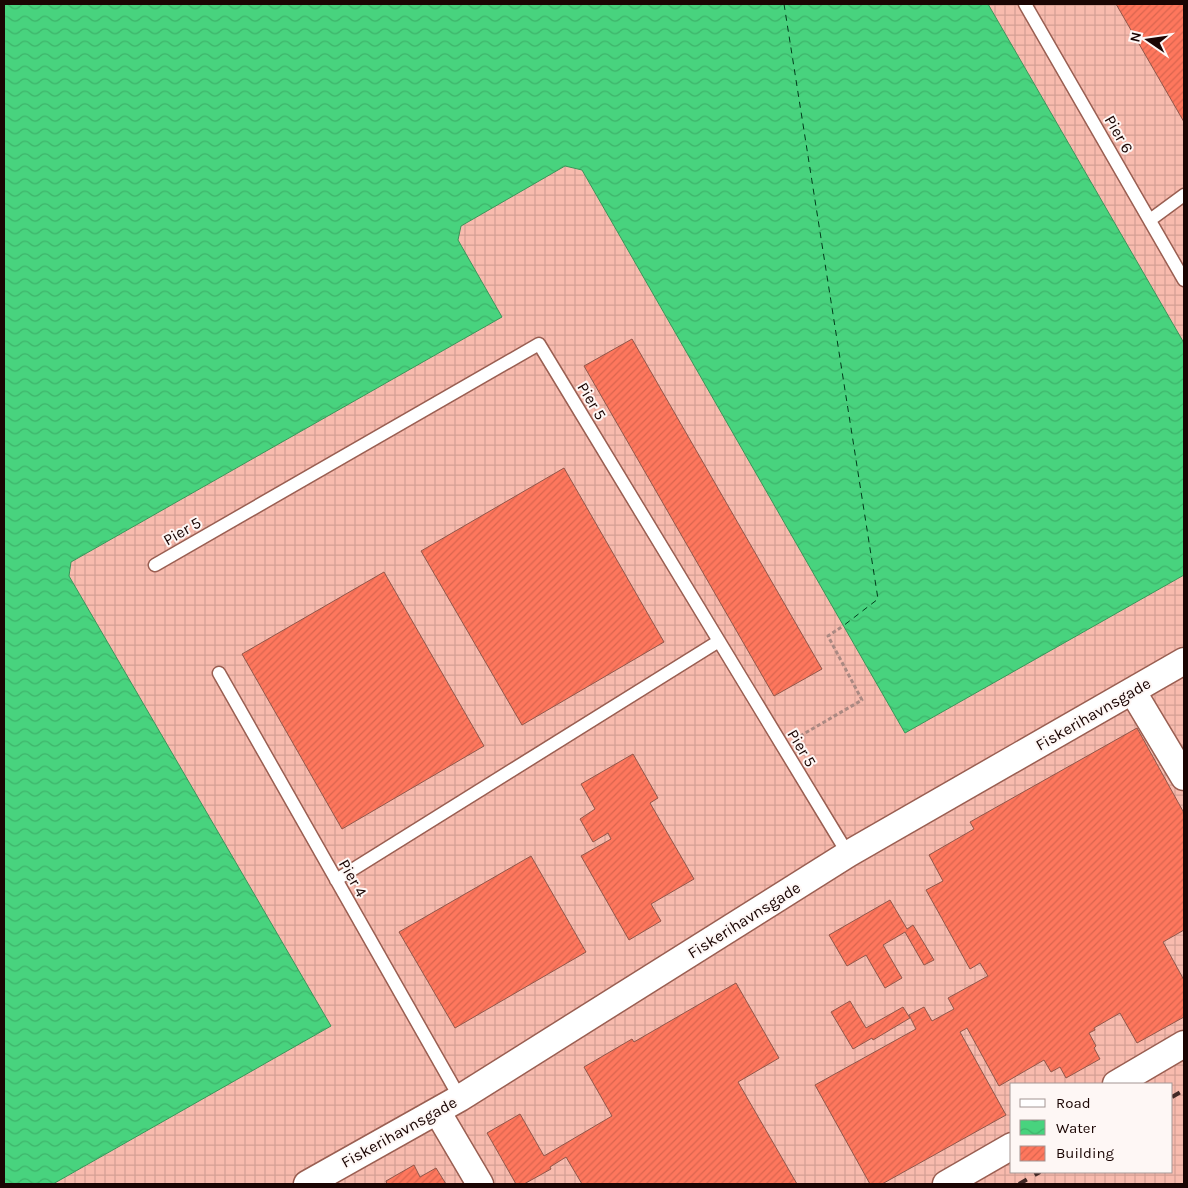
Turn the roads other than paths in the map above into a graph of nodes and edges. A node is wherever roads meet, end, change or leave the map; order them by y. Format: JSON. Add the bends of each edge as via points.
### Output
{"nodes":[{"id":1,"x":1025,"y":4,"type":"edge"},
{"id":2,"x":1184,"y":195,"type":"edge"},
{"id":3,"x":1150,"y":220,"type":"junction"},
{"id":4,"x":1184,"y":280,"type":"edge"},
{"id":5,"x":155,"y":565,"type":"dead end"},
{"id":6,"x":719,"y":641,"type":"junction"},
{"id":7,"x":1184,"y":661,"type":"edge"},
{"id":8,"x":219,"y":673,"type":"dead end"},
{"id":9,"x":1133,"y":692,"type":"junction"},
{"id":10,"x":1184,"y":777,"type":"edge"},
{"id":11,"x":848,"y":854,"type":"junction"},
{"id":12,"x":336,"y":880,"type":"junction"},
{"id":13,"x":1184,"y":1044,"type":"edge"},
{"id":14,"x":1118,"y":1083,"type":"edge"},
{"id":15,"x":460,"y":1098,"type":"junction"},
{"id":16,"x":437,"y":1111,"type":"junction"},
{"id":17,"x":1010,"y":1147,"type":"edge"},
{"id":18,"x":307,"y":1184,"type":"edge"},
{"id":19,"x":480,"y":1184,"type":"edge"},
{"id":20,"x":946,"y":1184,"type":"edge"}],
"edges":[{"from":1,"to":3,"type":"lane","name":"Pier 6"},
{"from":2,"to":3,"type":"lane"},
{"from":3,"to":4,"type":"lane","name":"Pier 6"},
{"from":5,"to":6,"type":"lane","name":"Pier 5","via":[[538,344]]},
{"from":6,"to":11,"type":"lane","name":"Pier 5"},
{"from":6,"to":12,"type":"lane"},
{"from":7,"to":9,"type":"street","name":"Fiskerihavnsgade"},
{"from":8,"to":12,"type":"lane","name":"Pier 4"},
{"from":9,"to":10,"type":"street"},
{"from":9,"to":11,"type":"street","name":"Fiskerihavnsgade"},
{"from":11,"to":15,"type":"street","name":"Fiskerihavnsgade"},
{"from":12,"to":15,"type":"lane","name":"Pier 4"},
{"from":13,"to":14,"type":"street"},
{"from":15,"to":16,"type":"street","name":"Fiskerihavnsgade"},
{"from":16,"to":18,"type":"street","name":"Fiskerihavnsgade"},
{"from":16,"to":19,"type":"street"},
{"from":17,"to":20,"type":"street"}]}
